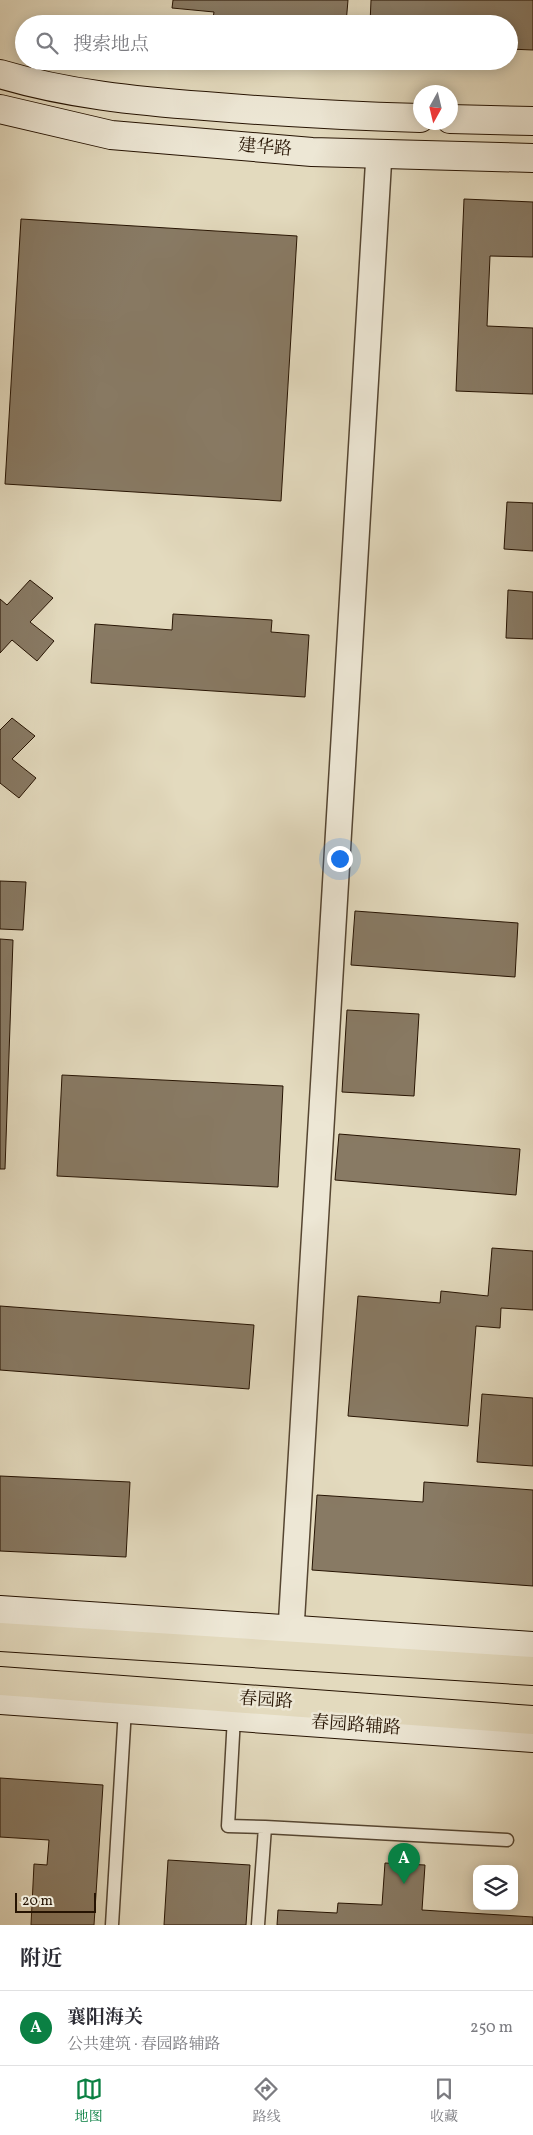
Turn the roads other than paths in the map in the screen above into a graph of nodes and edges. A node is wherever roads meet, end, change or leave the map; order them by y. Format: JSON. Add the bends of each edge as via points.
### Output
{"nodes":[{"id":1,"x":0,"y":74,"type":"edge"},
{"id":2,"x":0,"y":108,"type":"edge"},
{"id":3,"x":413,"y":118,"type":"edge"},
{"id":4,"x":458,"y":119,"type":"edge"},
{"id":5,"x":533,"y":121,"type":"edge"},
{"id":6,"x":379,"y":154,"type":"junction"},
{"id":7,"x":533,"y":158,"type":"edge"},
{"id":8,"x":0,"y":1610,"type":"edge"},
{"id":9,"x":291,"y":1629,"type":"junction"},
{"id":10,"x":0,"y":1637,"type":"edge"},
{"id":11,"x":533,"y":1646,"type":"edge"},
{"id":12,"x":533,"y":1671,"type":"edge"},
{"id":13,"x":0,"y":1681,"type":"edge"},
{"id":14,"x":0,"y":1700,"type":"edge"},
{"id":15,"x":125,"y":1709,"type":"junction"},
{"id":16,"x":234,"y":1717,"type":"junction"},
{"id":17,"x":533,"y":1720,"type":"edge"},
{"id":18,"x":533,"y":1738,"type":"edge"},
{"id":19,"x":265,"y":1827,"type":"junction"},
{"id":20,"x":507,"y":1840,"type":"dead end"},
{"id":21,"x":112,"y":1925,"type":"edge"},
{"id":22,"x":258,"y":1925,"type":"edge"}],
"edges":[{"from":1,"to":3,"type":"street","name":"建华路","via":[[36,84],[127,100],[316,116]]},
{"from":2,"to":6,"type":"street","name":"建华路","via":[[112,135],[312,152]]},
{"from":4,"to":5,"type":"street"},
{"from":6,"to":7,"type":"street","name":"建华路"},
{"from":6,"to":9,"type":"street"},
{"from":8,"to":9,"type":"street"},
{"from":9,"to":11,"type":"street"},
{"from":10,"to":12,"type":"main road"},
{"from":13,"to":17,"type":"main road","name":"春园路"},
{"from":14,"to":15,"type":"street","name":"春园路辅路"},
{"from":15,"to":16,"type":"street","name":"春园路辅路"},
{"from":15,"to":21,"type":"lane"},
{"from":16,"to":18,"type":"street","name":"春园路辅路"},
{"from":16,"to":19,"type":"lane","via":[[228,1826]]},
{"from":19,"to":20,"type":"lane"},
{"from":19,"to":22,"type":"lane"}]}
